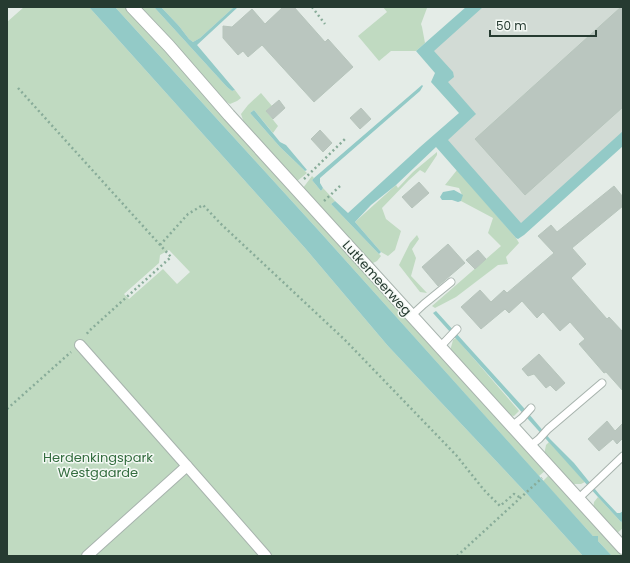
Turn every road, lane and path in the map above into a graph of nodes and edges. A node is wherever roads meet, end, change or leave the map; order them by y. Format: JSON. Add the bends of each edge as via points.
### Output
{"nodes":[{"id":1,"x":132,"y":7,"type":"edge"},
{"id":2,"x":312,"y":7,"type":"edge"},
{"id":3,"x":325,"y":24,"type":"dead end"},
{"id":4,"x":18,"y":88,"type":"dead end"},
{"id":5,"x":345,"y":139,"type":"dead end"},
{"id":6,"x":308,"y":176,"type":"dead end"},
{"id":7,"x":340,"y":186,"type":"dead end"},
{"id":8,"x":315,"y":210,"type":"junction"},
{"id":9,"x":160,"y":245,"type":"junction"},
{"id":10,"x":451,"y":282,"type":"dead end"},
{"id":11,"x":411,"y":316,"type":"junction"},
{"id":12,"x":457,"y":328,"type":"dead end"},
{"id":13,"x":444,"y":343,"type":"junction"},
{"id":14,"x":80,"y":345,"type":"junction"},
{"id":15,"x":602,"y":383,"type":"dead end"},
{"id":16,"x":531,"y":408,"type":"dead end"},
{"id":17,"x":7,"y":409,"type":"edge"},
{"id":18,"x":512,"y":426,"type":"junction"},
{"id":19,"x":534,"y":443,"type":"junction"},
{"id":20,"x":623,"y":456,"type":"edge"},
{"id":21,"x":187,"y":466,"type":"junction"},
{"id":22,"x":546,"y":475,"type":"dead end"},
{"id":23,"x":583,"y":495,"type":"junction"},
{"id":24,"x":521,"y":497,"type":"junction"},
{"id":25,"x":623,"y":548,"type":"edge"},
{"id":26,"x":87,"y":556,"type":"edge"},
{"id":27,"x":266,"y":556,"type":"edge"},
{"id":28,"x":457,"y":556,"type":"edge"}],
"edges":[{"from":1,"to":8,"type":"street","name":"Lutkemeerweg"},
{"from":2,"to":3,"type":"path"},
{"from":4,"to":9,"type":"path"},
{"from":5,"to":6,"type":"path"},
{"from":7,"to":8,"type":"path"},
{"from":8,"to":11,"type":"street","name":"Lutkemeerweg"},
{"from":9,"to":14,"type":"path","via":[[171,257],[89,331]]},
{"from":9,"to":24,"type":"path","via":[[188,214],[203,205],[345,340],[456,455],[500,506],[514,494]]},
{"from":10,"to":11,"type":"lane"},
{"from":11,"to":13,"type":"street","name":"Lutkemeerweg"},
{"from":12,"to":13,"type":"lane"},
{"from":13,"to":18,"type":"street","name":"Lutkemeerweg"},
{"from":14,"to":17,"type":"path"},
{"from":14,"to":21,"type":"street"},
{"from":15,"to":19,"type":"lane"},
{"from":16,"to":18,"type":"lane"},
{"from":18,"to":19,"type":"street","name":"Lutkemeerweg"},
{"from":19,"to":23,"type":"street","name":"Lutkemeerweg"},
{"from":20,"to":23,"type":"lane"},
{"from":21,"to":26,"type":"street"},
{"from":21,"to":27,"type":"street"},
{"from":22,"to":24,"type":"path"},
{"from":23,"to":25,"type":"street","name":"Lutkemeerweg"},
{"from":24,"to":28,"type":"path"}]}
